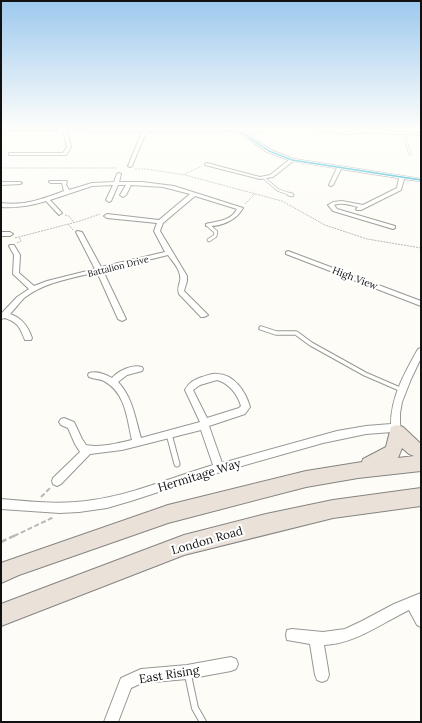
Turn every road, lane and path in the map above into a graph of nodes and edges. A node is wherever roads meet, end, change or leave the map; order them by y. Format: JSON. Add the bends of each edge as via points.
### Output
{"nodes":[{"id":1,"x":131,"y":163,"type":"edge"},
{"id":2,"x":288,"y":163,"type":"edge"},
{"id":3,"x":308,"y":163,"type":"edge"},
{"id":4,"x":207,"y":164,"type":"joint"},
{"id":5,"x":130,"y":166,"type":"dead end"},
{"id":6,"x":339,"y":168,"type":"junction"},
{"id":7,"x":119,"y":174,"type":"dead end"},
{"id":8,"x":185,"y":175,"type":"dead end"},
{"id":9,"x":402,"y":177,"type":"junction"},
{"id":10,"x":264,"y":178,"type":"junction"},
{"id":11,"x":421,"y":180,"type":"edge"},
{"id":12,"x":51,"y":182,"type":"dead end"},
{"id":13,"x":20,"y":183,"type":"dead end"},
{"id":14,"x":115,"y":183,"type":"junction"},
{"id":15,"x":129,"y":183,"type":"junction"},
{"id":16,"x":1,"y":184,"type":"edge"},
{"id":17,"x":331,"y":185,"type":"dead end"},
{"id":18,"x":67,"y":192,"type":"junction"},
{"id":19,"x":194,"y":194,"type":"junction"},
{"id":20,"x":255,"y":194,"type":"dead end"},
{"id":21,"x":124,"y":195,"type":"dead end"},
{"id":22,"x":292,"y":195,"type":"dead end"},
{"id":23,"x":46,"y":200,"type":"junction"},
{"id":24,"x":108,"y":200,"type":"dead end"},
{"id":25,"x":1,"y":205,"type":"edge"},
{"id":26,"x":363,"y":207,"type":"junction"},
{"id":27,"x":240,"y":208,"type":"junction"},
{"id":28,"x":59,"y":213,"type":"joint"},
{"id":29,"x":105,"y":214,"type":"joint"},
{"id":30,"x":360,"y":217,"type":"junction"},
{"id":31,"x":74,"y":222,"type":"junction"},
{"id":32,"x":160,"y":222,"type":"junction"},
{"id":33,"x":208,"y":225,"type":"joint"},
{"id":34,"x":393,"y":227,"type":"dead end"},
{"id":35,"x":79,"y":232,"type":"dead end"},
{"id":36,"x":1,"y":234,"type":"edge"},
{"id":37,"x":11,"y":236,"type":"joint"},
{"id":38,"x":209,"y":240,"type":"dead end"},
{"id":39,"x":12,"y":246,"type":"dead end"},
{"id":40,"x":169,"y":253,"type":"junction"},
{"id":41,"x":288,"y":253,"type":"dead end"},
{"id":42,"x":99,"y":270,"type":"junction"},
{"id":43,"x":32,"y":288,"type":"junction"},
{"id":44,"x":421,"y":304,"type":"edge"},
{"id":45,"x":204,"y":315,"type":"dead end"},
{"id":46,"x":3,"y":316,"type":"edge"},
{"id":47,"x":122,"y":318,"type":"dead end"},
{"id":48,"x":261,"y":328,"type":"dead end"},
{"id":49,"x":28,"y":338,"type":"dead end"},
{"id":50,"x":421,"y":351,"type":"edge"},
{"id":51,"x":139,"y":369,"type":"dead end"},
{"id":52,"x":92,"y":375,"type":"dead end"},
{"id":53,"x":113,"y":382,"type":"junction"},
{"id":54,"x":402,"y":390,"type":"junction"},
{"id":55,"x":64,"y":422,"type":"dead end"},
{"id":56,"x":205,"y":424,"type":"junction"},
{"id":57,"x":396,"y":430,"type":"junction"},
{"id":58,"x":169,"y":434,"type":"junction"},
{"id":59,"x":137,"y":442,"type":"junction"},
{"id":60,"x":87,"y":451,"type":"junction"},
{"id":61,"x":421,"y":451,"type":"edge"},
{"id":62,"x":421,"y":463,"type":"edge"},
{"id":63,"x":177,"y":464,"type":"dead end"},
{"id":64,"x":219,"y":468,"type":"junction"},
{"id":65,"x":358,"y":470,"type":"junction"},
{"id":66,"x":57,"y":481,"type":"joint"},
{"id":67,"x":41,"y":497,"type":"dead end"},
{"id":68,"x":421,"y":497,"type":"edge"},
{"id":69,"x":1,"y":504,"type":"edge"},
{"id":70,"x":60,"y":515,"type":"dead end"},
{"id":71,"x":1,"y":542,"type":"edge"},
{"id":72,"x":1,"y":573,"type":"edge"},
{"id":73,"x":416,"y":600,"type":"edge"},
{"id":74,"x":1,"y":615,"type":"edge"},
{"id":75,"x":421,"y":621,"type":"edge"},
{"id":76,"x":292,"y":635,"type":"dead end"},
{"id":77,"x":316,"y":639,"type":"junction"},
{"id":78,"x":231,"y":664,"type":"dead end"},
{"id":79,"x":187,"y":672,"type":"junction"},
{"id":80,"x":322,"y":675,"type":"dead end"},
{"id":81,"x":111,"y":722,"type":"edge"},
{"id":82,"x":203,"y":722,"type":"edge"}],
"edges":[{"from":1,"to":5,"type":"street"},
{"from":2,"to":10,"type":"street","via":[[271,176]]},
{"from":3,"to":6,"type":"street"},
{"from":4,"to":8,"type":"path"},
{"from":4,"to":10,"type":"street"},
{"from":6,"to":9,"type":"street"},
{"from":6,"to":17,"type":"street"},
{"from":7,"to":14,"type":"street"},
{"from":9,"to":11,"type":"street"},
{"from":9,"to":26,"type":"street","via":[[399,189]]},
{"from":10,"to":22,"type":"lane","via":[[278,190]]},
{"from":12,"to":18,"type":"street","via":[[65,182]]},
{"from":13,"to":16,"type":"street"},
{"from":14,"to":15,"type":"street"},
{"from":14,"to":18,"type":"street","via":[[90,184]]},
{"from":14,"to":24,"type":"street"},
{"from":15,"to":19,"type":"street","via":[[176,188]]},
{"from":15,"to":21,"type":"street"},
{"from":18,"to":23,"type":"street"},
{"from":19,"to":27,"type":"street"},
{"from":19,"to":32,"type":"street"},
{"from":20,"to":27,"type":"path"},
{"from":23,"to":25,"type":"street","via":[[11,207]]},
{"from":23,"to":28,"type":"street"},
{"from":26,"to":30,"type":"street","via":[[358,210]]},
{"from":26,"to":30,"type":"street","via":[[340,202],[331,205],[335,210]]},
{"from":27,"to":33,"type":"street","via":[[234,217]]},
{"from":28,"to":31,"type":"path","via":[[69,216]]},
{"from":29,"to":31,"type":"path"},
{"from":29,"to":32,"type":"street"},
{"from":30,"to":34,"type":"street"},
{"from":31,"to":37,"type":"path"},
{"from":32,"to":40,"type":"street","via":[[157,231]]},
{"from":33,"to":38,"type":"lane","via":[[216,232]]},
{"from":35,"to":42,"type":"street"},
{"from":36,"to":37,"type":"street"},
{"from":39,"to":43,"type":"street","via":[[17,255],[16,274]]},
{"from":40,"to":42,"type":"street","name":"Battalion Drive"},
{"from":40,"to":45,"type":"street","via":[[183,272],[181,292]]},
{"from":41,"to":44,"type":"street","name":"High View"},
{"from":42,"to":43,"type":"street","name":"Battalion Drive"},
{"from":42,"to":47,"type":"street"},
{"from":43,"to":46,"type":"street","name":"Battalion Drive"},
{"from":46,"to":49,"type":"street","via":[[21,323]]},
{"from":48,"to":54,"type":"lane","via":[[276,333],[296,333],[365,374]]},
{"from":50,"to":54,"type":"street"},
{"from":51,"to":53,"type":"street","via":[[121,374]]},
{"from":52,"to":53,"type":"street"},
{"from":53,"to":59,"type":"street","via":[[124,394]]},
{"from":54,"to":57,"type":"street","via":[[395,420]]},
{"from":55,"to":60,"type":"street","via":[[71,425],[79,443]]},
{"from":56,"to":56,"type":"street","via":[[242,411],[246,407],[240,394],[227,380],[219,376],[195,383],[188,390]]},
{"from":56,"to":58,"type":"street"},
{"from":56,"to":64,"type":"street"},
{"from":57,"to":61,"type":"highway","via":[[410,445]]},
{"from":57,"to":64,"type":"street","name":"Hermitage Way","via":[[379,428],[335,436]]},
{"from":57,"to":65,"type":"highway","via":[[393,452]]},
{"from":58,"to":59,"type":"street"},
{"from":58,"to":63,"type":"lane"},
{"from":59,"to":60,"type":"street","via":[[110,449]]},
{"from":60,"to":66,"type":"street"},
{"from":62,"to":65,"type":"highway"},
{"from":64,"to":69,"type":"street","name":"Hermitage Way","via":[[117,500],[80,507]]},
{"from":65,"to":72,"type":"highway","via":[[306,479],[168,514]]},
{"from":66,"to":67,"type":"path"},
{"from":68,"to":74,"type":"highway","name":"London Road","via":[[333,509],[184,545]]},
{"from":70,"to":71,"type":"path"},
{"from":73,"to":75,"type":"street"},
{"from":73,"to":77,"type":"street","via":[[357,631],[333,638]]},
{"from":76,"to":77,"type":"street"},
{"from":77,"to":80,"type":"street"},
{"from":78,"to":79,"type":"street","name":"East Rising"},
{"from":79,"to":81,"type":"street","name":"East Rising","via":[[141,676],[126,683]]},
{"from":79,"to":82,"type":"lane","via":[[195,708]]}]}
